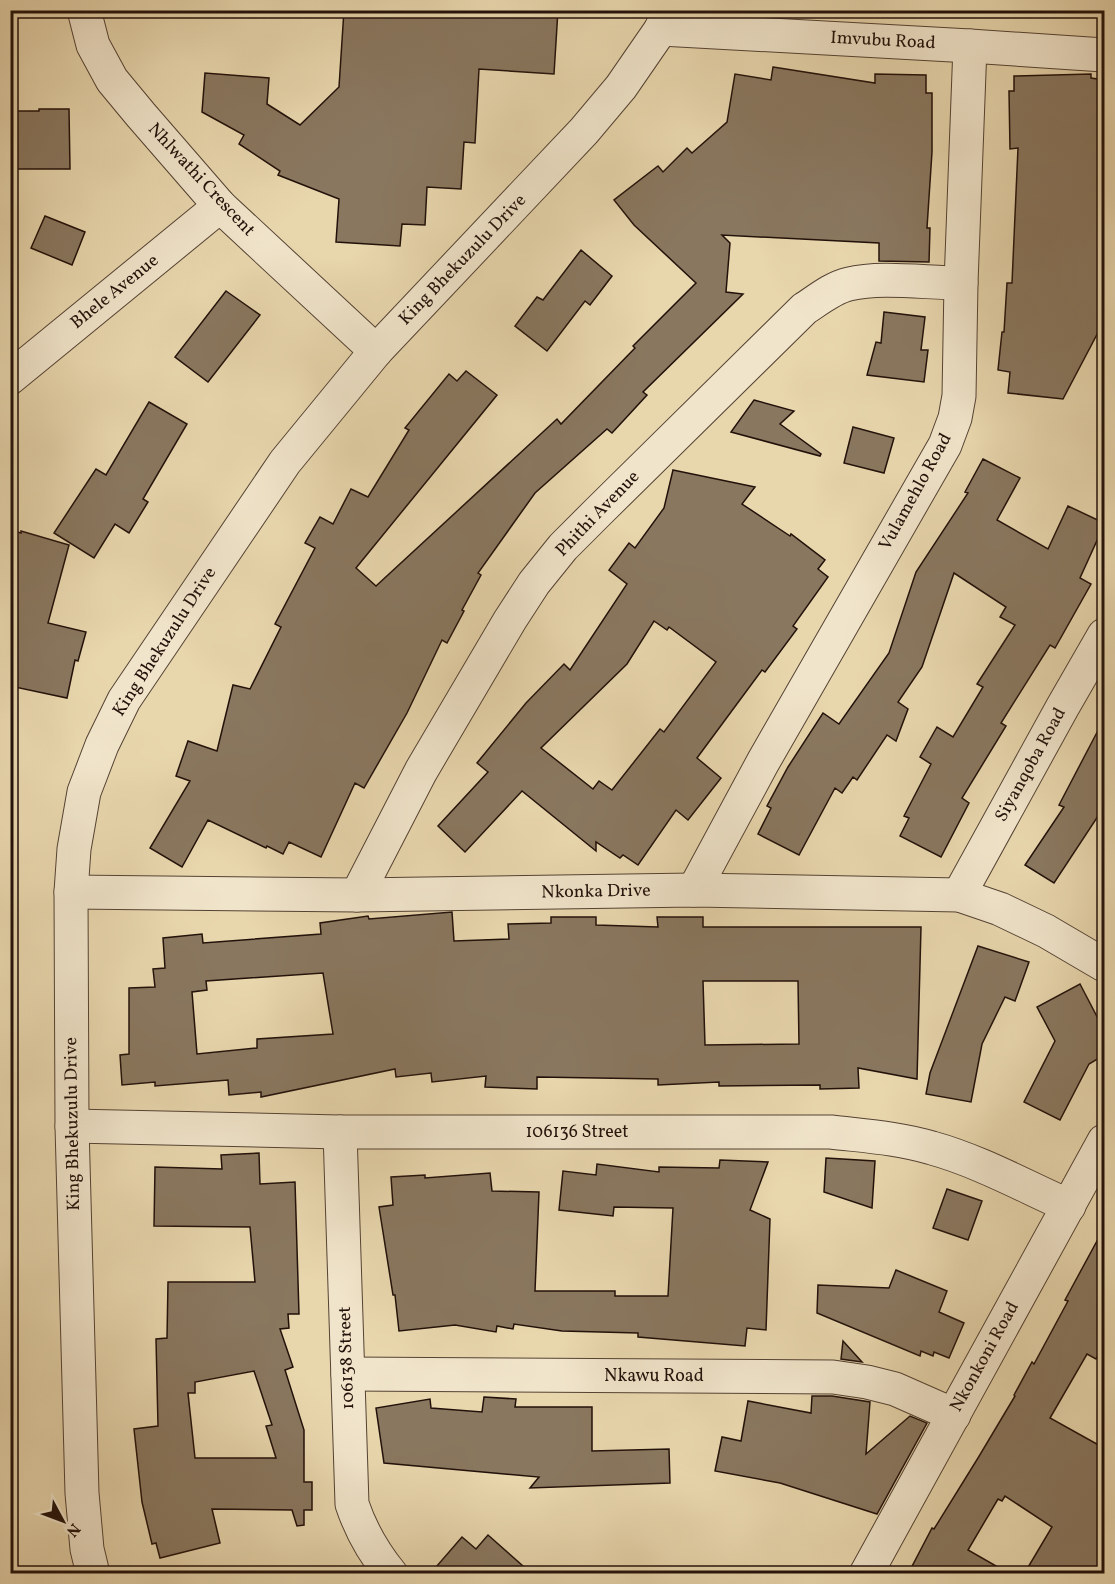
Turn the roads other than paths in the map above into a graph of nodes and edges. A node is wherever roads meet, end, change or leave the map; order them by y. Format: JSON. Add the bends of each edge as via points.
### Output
{"nodes":[{"id":1,"x":84,"y":10,"type":"edge"},
{"id":2,"x":665,"y":20,"type":"edge"},
{"id":3,"x":970,"y":46,"type":"junction"},
{"id":4,"x":1104,"y":55,"type":"edge"},
{"id":5,"x":220,"y":206,"type":"junction"},
{"id":6,"x":960,"y":284,"type":"junction"},
{"id":7,"x":376,"y":351,"type":"junction"},
{"id":8,"x":10,"y":378,"type":"edge"},
{"id":9,"x":1104,"y":635,"type":"edge"},
{"id":10,"x":694,"y":890,"type":"junction"},
{"id":11,"x":71,"y":892,"type":"junction"},
{"id":12,"x":357,"y":895,"type":"junction"},
{"id":13,"x":959,"y":895,"type":"junction"},
{"id":14,"x":1104,"y":965,"type":"edge"},
{"id":15,"x":72,"y":1126,"type":"junction"},
{"id":16,"x":340,"y":1132,"type":"junction"},
{"id":17,"x":1104,"y":1141,"type":"edge"},
{"id":18,"x":1069,"y":1206,"type":"junction"},
{"id":19,"x":348,"y":1374,"type":"junction"},
{"id":20,"x":954,"y":1415,"type":"junction"},
{"id":21,"x":93,"y":1574,"type":"edge"},
{"id":22,"x":391,"y":1574,"type":"edge"},
{"id":23,"x":866,"y":1574,"type":"edge"}],
"edges":[{"from":1,"to":5,"type":"street","name":"Nhlwathi Crescent","via":[[93,45],[112,81]]},
{"from":2,"to":3,"type":"street","name":"Imvubu Road"},
{"from":2,"to":7,"type":"street","name":"King Bhekuzulu Drive","via":[[621,87],[584,131]]},
{"from":3,"to":4,"type":"street","name":"Imvubu Road"},
{"from":3,"to":6,"type":"street","name":"Vulamehlo Road"},
{"from":5,"to":7,"type":"street","name":"Nhlwathi Crescent"},
{"from":5,"to":8,"type":"street","name":"Bhele Avenue"},
{"from":6,"to":10,"type":"street","name":"Vulamehlo Road","via":[[959,396],[945,445]]},
{"from":6,"to":12,"type":"street","name":"Phithi Avenue","via":[[869,281],[847,285],[804,309],[563,547],[510,620],[421,771]]},
{"from":7,"to":11,"type":"street","name":"King Bhekuzulu Drive","via":[[285,462],[124,700],[84,792]]},
{"from":9,"to":13,"type":"street","name":"Siyanqoba Road"},
{"from":10,"to":12,"type":"street","name":"Nkonka Drive"},
{"from":10,"to":13,"type":"street","name":"Nkonka Drive"},
{"from":11,"to":12,"type":"street","name":"Nkonka Drive"},
{"from":11,"to":15,"type":"street","name":"King Bhekuzulu Drive"},
{"from":13,"to":14,"type":"street","name":"Nkonka Drive","via":[[1046,930]]},
{"from":15,"to":16,"type":"street","name":"106136 Street"},
{"from":15,"to":21,"type":"street","name":"King Bhekuzulu Drive","via":[[82,1493]]},
{"from":16,"to":18,"type":"street","name":"106136 Street","via":[[831,1132],[893,1138],[975,1164]]},
{"from":16,"to":19,"type":"street","name":"106138 Street"},
{"from":17,"to":18,"type":"street","name":"Nkonkoni Road"},
{"from":18,"to":20,"type":"street","name":"Nkonkoni Road"},
{"from":19,"to":20,"type":"street","name":"Nkawu Road","via":[[833,1377],[895,1389]]},
{"from":19,"to":22,"type":"street","name":"106138 Street","via":[[352,1504],[369,1546]]},
{"from":20,"to":23,"type":"street","name":"Nkonkoni Road"}]}
